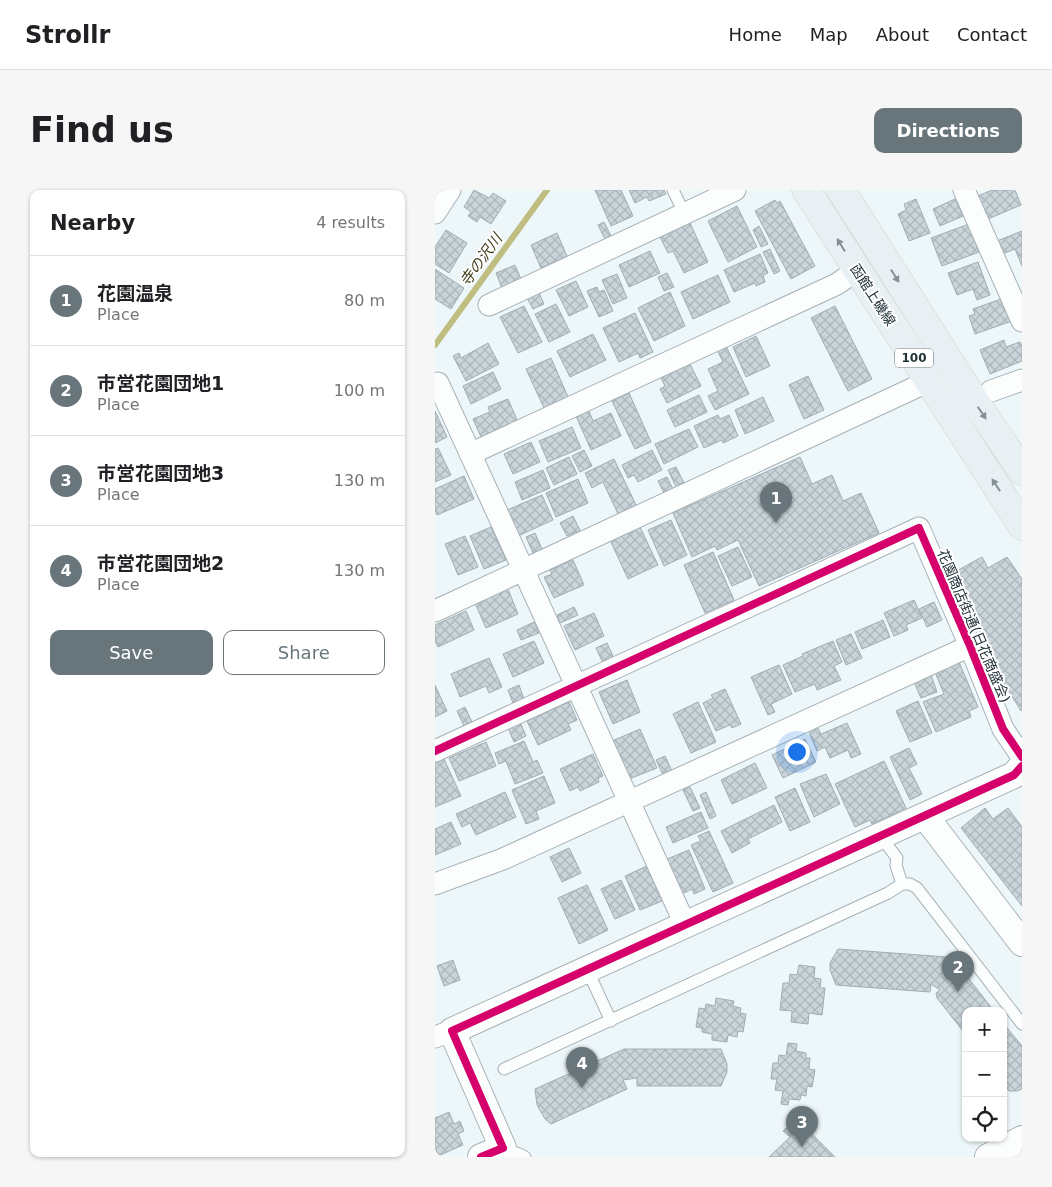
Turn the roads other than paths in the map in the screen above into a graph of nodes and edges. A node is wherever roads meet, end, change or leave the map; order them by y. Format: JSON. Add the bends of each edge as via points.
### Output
{"nodes":[{"id":1,"x":450,"y":190,"type":"edge"},
{"id":2,"x":673,"y":190,"type":"edge"},
{"id":3,"x":735,"y":190,"type":"edge"},
{"id":4,"x":807,"y":190,"type":"edge"},
{"id":5,"x":841,"y":190,"type":"edge"},
{"id":6,"x":964,"y":190,"type":"edge"},
{"id":7,"x":435,"y":213,"type":"edge"},
{"id":8,"x":684,"y":213,"type":"junction"},
{"id":9,"x":857,"y":270,"type":"junction"},
{"id":10,"x":489,"y":305,"type":"dead end"},
{"id":11,"x":1022,"y":321,"type":"edge"},
{"id":12,"x":1022,"y":380,"type":"edge"},
{"id":13,"x":929,"y":381,"type":"junction"},
{"id":14,"x":438,"y":383,"type":"dead end"},
{"id":15,"x":991,"y":392,"type":"dead end"},
{"id":16,"x":470,"y":454,"type":"junction"},
{"id":17,"x":1022,"y":471,"type":"edge"},
{"id":18,"x":1022,"y":526,"type":"edge"},
{"id":19,"x":523,"y":571,"type":"junction"},
{"id":20,"x":435,"y":611,"type":"edge"},
{"id":21,"x":970,"y":646,"type":"junction"},
{"id":22,"x":577,"y":686,"type":"junction"},
{"id":23,"x":435,"y":751,"type":"edge"},
{"id":24,"x":1022,"y":758,"type":"edge"},
{"id":25,"x":1022,"y":766,"type":"edge"},
{"id":26,"x":630,"y":802,"type":"junction"},
{"id":27,"x":925,"y":816,"type":"junction"},
{"id":28,"x":888,"y":846,"type":"dead end"},
{"id":29,"x":435,"y":884,"type":"edge"},
{"id":30,"x":902,"y":884,"type":"junction"},
{"id":31,"x":685,"y":924,"type":"junction"},
{"id":32,"x":1022,"y":943,"type":"edge"},
{"id":33,"x":592,"y":980,"type":"dead end"},
{"id":34,"x":611,"y":1020,"type":"junction"},
{"id":35,"x":1022,"y":1024,"type":"edge"},
{"id":36,"x":443,"y":1034,"type":"edge"},
{"id":37,"x":504,"y":1069,"type":"dead end"},
{"id":38,"x":481,"y":1157,"type":"edge"}],
"edges":[{"from":1,"to":7,"type":"street"},
{"from":2,"to":8,"type":"lane"},
{"from":3,"to":8,"type":"street"},
{"from":9,"to":4,"type":"main road","name":"函館上磯線","number":"100","one_way":true},
{"from":5,"to":17,"type":"main road","name":"函館上磯線","number":"100","one_way":true},
{"from":6,"to":11,"type":"street"},
{"from":8,"to":10,"type":"street"},
{"from":9,"to":13,"type":"main road","name":"函館上磯線","number":"100"},
{"from":9,"to":16,"type":"street","via":[[837,284]]},
{"from":12,"to":15,"type":"street"},
{"from":18,"to":13,"type":"main road","name":"函館上磯線","number":"100","one_way":true},
{"from":13,"to":19,"type":"street"},
{"from":14,"to":16,"type":"street"},
{"from":16,"to":19,"type":"street"},
{"from":19,"to":20,"type":"street"},
{"from":19,"to":22,"type":"street"},
{"from":21,"to":22,"type":"street","name":"花園商店街通(日花商盛会)","via":[[919,528]]},
{"from":21,"to":24,"type":"street","name":"花園商店街通(日花商盛会)","via":[[1003,729]]},
{"from":21,"to":26,"type":"street"},
{"from":22,"to":23,"type":"street"},
{"from":22,"to":26,"type":"street"},
{"from":25,"to":27,"type":"street","via":[[1014,775]]},
{"from":26,"to":29,"type":"street","via":[[503,859]]},
{"from":26,"to":31,"type":"street"},
{"from":27,"to":31,"type":"street"},
{"from":27,"to":32,"type":"street"},
{"from":28,"to":30,"type":"lane","via":[[897,858]]},
{"from":30,"to":34,"type":"lane"},
{"from":30,"to":35,"type":"lane","via":[[917,888]]},
{"from":31,"to":36,"type":"street"},
{"from":33,"to":34,"type":"lane"},
{"from":34,"to":37,"type":"lane"},
{"from":36,"to":38,"type":"street","via":[[503,1148]]}]}
